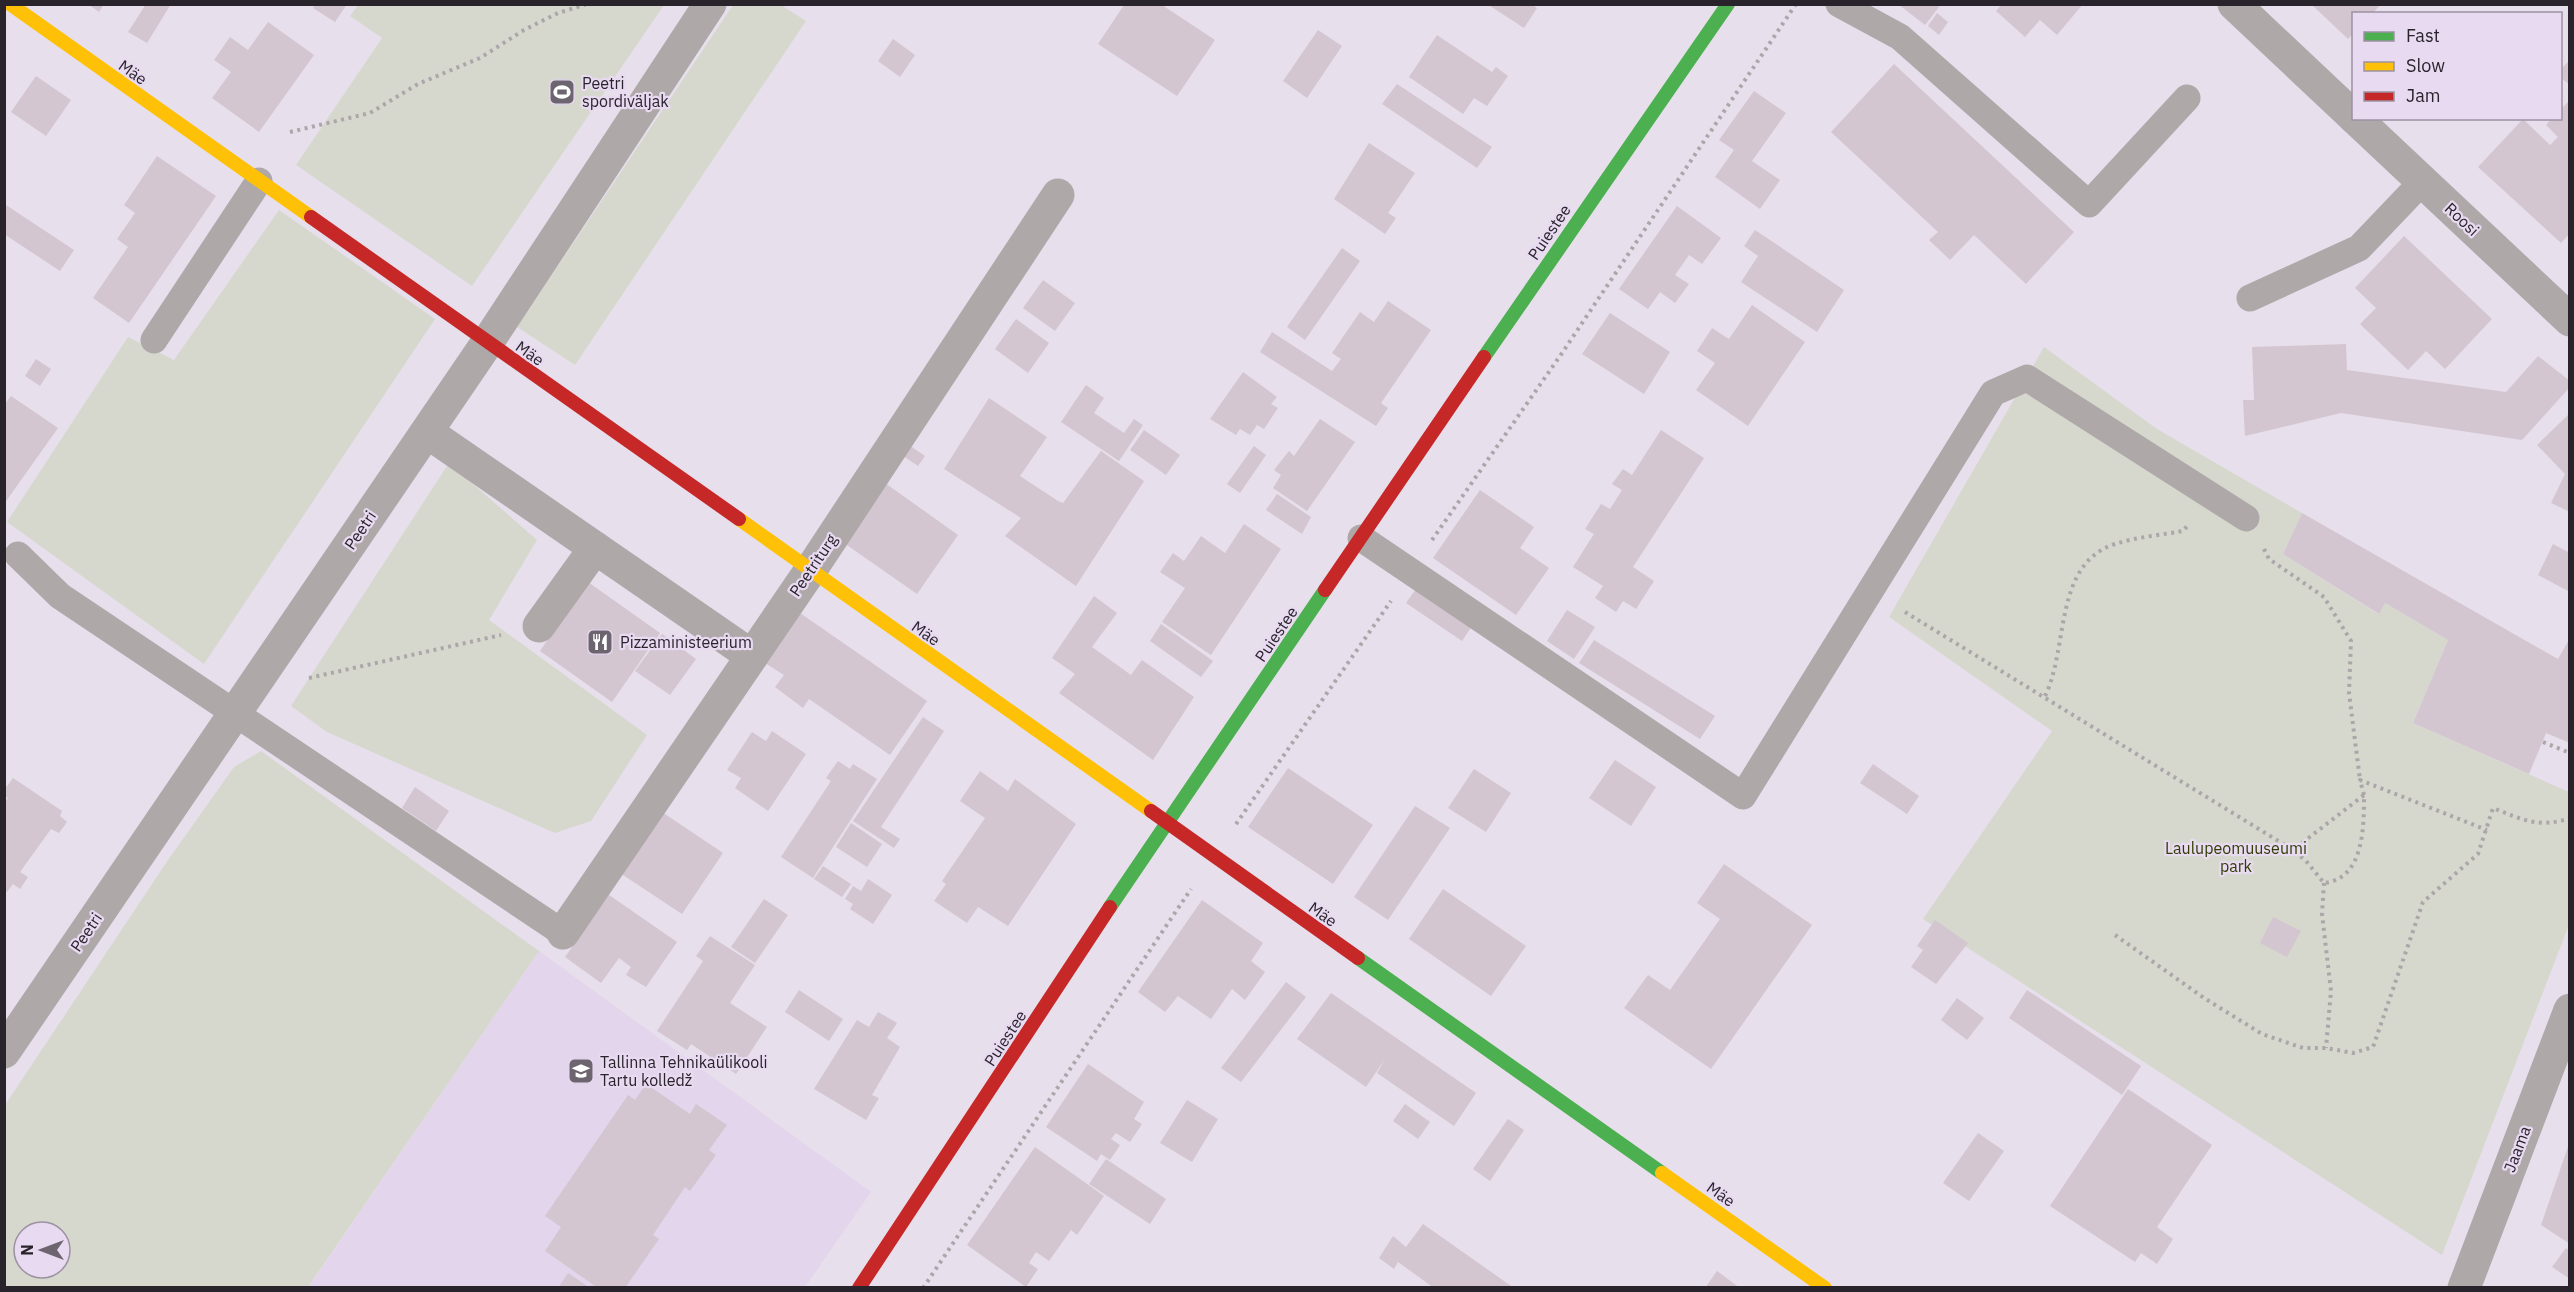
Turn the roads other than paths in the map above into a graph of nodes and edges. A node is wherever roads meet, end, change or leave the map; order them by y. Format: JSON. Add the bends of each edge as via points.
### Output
{"nodes":[{"id":1,"x":10,"y":4,"type":"edge"},
{"id":2,"x":710,"y":4,"type":"edge"},
{"id":3,"x":1728,"y":4,"type":"edge"},
{"id":4,"x":1839,"y":4,"type":"edge"},
{"id":5,"x":2234,"y":4,"type":"edge"},
{"id":6,"x":2187,"y":98,"type":"dead end"},
{"id":7,"x":2352,"y":116,"type":"edge"},
{"id":8,"x":2356,"y":120,"type":"edge"},
{"id":9,"x":259,"y":181,"type":"junction"},
{"id":10,"x":2422,"y":182,"type":"junction"},
{"id":11,"x":1058,"y":195,"type":"dead end"},
{"id":12,"x":2250,"y":298,"type":"dead end"},
{"id":13,"x":2570,"y":320,"type":"edge"},
{"id":14,"x":154,"y":340,"type":"dead end"},
{"id":15,"x":487,"y":343,"type":"junction"},
{"id":16,"x":427,"y":432,"type":"junction"},
{"id":17,"x":2247,"y":518,"type":"road end"},
{"id":18,"x":1361,"y":538,"type":"junction"},
{"id":19,"x":595,"y":548,"type":"junction"},
{"id":20,"x":18,"y":555,"type":"dead end"},
{"id":21,"x":810,"y":571,"type":"junction"},
{"id":22,"x":539,"y":626,"type":"road end"},
{"id":23,"x":752,"y":656,"type":"junction"},
{"id":24,"x":235,"y":714,"type":"junction"},
{"id":25,"x":1166,"y":823,"type":"junction"},
{"id":26,"x":563,"y":933,"type":"joint"},
{"id":27,"x":2570,"y":1010,"type":"edge"},
{"id":28,"x":4,"y":1052,"type":"edge"},
{"id":29,"x":859,"y":1287,"type":"edge"},
{"id":30,"x":1825,"y":1287,"type":"edge"},
{"id":31,"x":2464,"y":1287,"type":"edge"}],
"edges":[{"from":1,"to":9,"type":"street","name":"Mäe"},
{"from":2,"to":15,"type":"street","name":"Peetri"},
{"from":3,"to":18,"type":"street","name":"Puiestee"},
{"from":4,"to":6,"type":"lane","via":[[1900,37],[2089,204]]},
{"from":5,"to":7,"type":"street","name":"Roosi"},
{"from":8,"to":10,"type":"street","name":"Roosi"},
{"from":9,"to":14,"type":"lane"},
{"from":9,"to":15,"type":"street","name":"Mäe"},
{"from":10,"to":12,"type":"lane","via":[[2359,248]]},
{"from":10,"to":13,"type":"street","name":"Roosi"},
{"from":11,"to":21,"type":"street","name":"Peetriturg"},
{"from":15,"to":16,"type":"street","name":"Peetri"},
{"from":15,"to":21,"type":"street","name":"Mäe"},
{"from":16,"to":19,"type":"street"},
{"from":16,"to":24,"type":"street","name":"Peetri"},
{"from":17,"to":18,"type":"lane","via":[[2027,378],[1993,393],[1743,796]]},
{"from":18,"to":25,"type":"street","name":"Puiestee"},
{"from":19,"to":22,"type":"street"},
{"from":19,"to":23,"type":"street"},
{"from":20,"to":24,"type":"lane","via":[[60,596]]},
{"from":21,"to":23,"type":"street","name":"Peetriturg"},
{"from":21,"to":25,"type":"street","name":"Mäe"},
{"from":23,"to":26,"type":"street","name":"Peetriturg"},
{"from":24,"to":26,"type":"lane"},
{"from":24,"to":28,"type":"street","name":"Peetri"},
{"from":25,"to":29,"type":"street","name":"Puiestee"},
{"from":25,"to":30,"type":"street","name":"Mäe"},
{"from":27,"to":31,"type":"street","name":"Jaama"}]}
